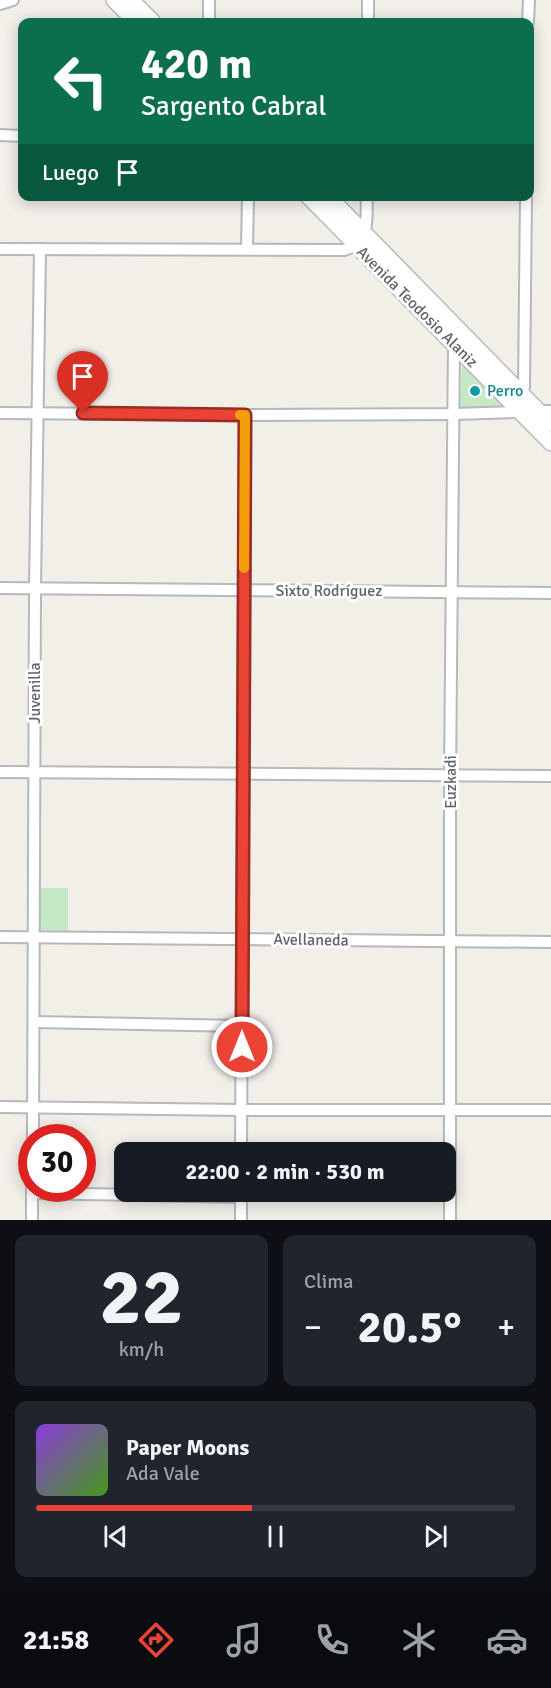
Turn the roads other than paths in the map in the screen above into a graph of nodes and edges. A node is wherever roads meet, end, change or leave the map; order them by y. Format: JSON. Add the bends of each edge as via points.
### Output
{"nodes":[{"id":1,"x":14,"y":0,"type":"edge"},
{"id":2,"x":114,"y":0,"type":"edge"},
{"id":3,"x":131,"y":0,"type":"edge"},
{"id":4,"x":209,"y":0,"type":"edge"},
{"id":5,"x":369,"y":0,"type":"edge"},
{"id":6,"x":529,"y":0,"type":"edge"},
{"id":7,"x":0,"y":4,"type":"edge"},
{"id":8,"x":132,"y":18,"type":"edge"},
{"id":9,"x":149,"y":18,"type":"edge"},
{"id":10,"x":209,"y":18,"type":"edge"},
{"id":11,"x":368,"y":18,"type":"edge"},
{"id":12,"x":528,"y":18,"type":"edge"},
{"id":13,"x":0,"y":135,"type":"edge"},
{"id":14,"x":18,"y":136,"type":"edge"},
{"id":15,"x":248,"y":201,"type":"edge"},
{"id":16,"x":313,"y":201,"type":"edge"},
{"id":17,"x":333,"y":201,"type":"edge"},
{"id":18,"x":367,"y":201,"type":"edge"},
{"id":19,"x":526,"y":201,"type":"edge"},
{"id":20,"x":364,"y":232,"type":"junction"},
{"id":21,"x":356,"y":246,"type":"junction"},
{"id":22,"x":0,"y":249,"type":"edge"},
{"id":23,"x":39,"y":249,"type":"junction"},
{"id":24,"x":247,"y":249,"type":"junction"},
{"id":25,"x":454,"y":345,"type":"junction"},
{"id":26,"x":518,"y":403,"type":"junction"},
{"id":27,"x":545,"y":411,"type":"edge"},
{"id":28,"x":37,"y":412,"type":"junction"},
{"id":29,"x":0,"y":413,"type":"edge"},
{"id":30,"x":454,"y":414,"type":"junction"},
{"id":31,"x":245,"y":415,"type":"junction"},
{"id":32,"x":551,"y":424,"type":"edge"},
{"id":33,"x":551,"y":443,"type":"edge"},
{"id":34,"x":0,"y":588,"type":"edge"},
{"id":35,"x":35,"y":589,"type":"junction"},
{"id":36,"x":244,"y":590,"type":"junction"},
{"id":37,"x":452,"y":592,"type":"junction"},
{"id":38,"x":551,"y":593,"type":"edge"},
{"id":39,"x":0,"y":772,"type":"edge"},
{"id":40,"x":34,"y":772,"type":"junction"},
{"id":41,"x":243,"y":775,"type":"junction"},
{"id":42,"x":450,"y":776,"type":"junction"},
{"id":43,"x":551,"y":776,"type":"edge"},
{"id":44,"x":0,"y":937,"type":"edge"},
{"id":45,"x":34,"y":937,"type":"junction"},
{"id":46,"x":243,"y":940,"type":"junction"},
{"id":47,"x":451,"y":942,"type":"junction"},
{"id":48,"x":551,"y":942,"type":"edge"},
{"id":49,"x":33,"y":1022,"type":"junction"},
{"id":50,"x":242,"y":1026,"type":"junction"},
{"id":51,"x":0,"y":1107,"type":"edge"},
{"id":52,"x":33,"y":1108,"type":"junction"},
{"id":53,"x":242,"y":1110,"type":"junction"},
{"id":54,"x":450,"y":1110,"type":"junction"},
{"id":55,"x":551,"y":1110,"type":"edge"},
{"id":56,"x":33,"y":1124,"type":"edge"},
{"id":57,"x":242,"y":1142,"type":"edge"},
{"id":58,"x":96,"y":1191,"type":"edge"},
{"id":59,"x":114,"y":1192,"type":"edge"},
{"id":60,"x":32,"y":1202,"type":"edge"},
{"id":61,"x":241,"y":1202,"type":"edge"},
{"id":62,"x":32,"y":1220,"type":"edge"},
{"id":63,"x":241,"y":1220,"type":"edge"},
{"id":64,"x":450,"y":1220,"type":"edge"}],
"edges":[{"from":1,"to":7,"type":"street"},
{"from":2,"to":8,"type":"main road"},
{"from":3,"to":9,"type":"main road"},
{"from":4,"to":10,"type":"street"},
{"from":5,"to":11,"type":"street"},
{"from":6,"to":12,"type":"street"},
{"from":13,"to":14,"type":"street"},
{"from":15,"to":24,"type":"street"},
{"from":16,"to":21,"type":"main road","name":"Avenida Teodosio Alaniz"},
{"from":17,"to":20,"type":"main road","name":"Avenida Teodosio Alaniz"},
{"from":18,"to":20,"type":"street"},
{"from":19,"to":26,"type":"street","via":[[524,387]]},
{"from":20,"to":21,"type":"street"},
{"from":20,"to":26,"type":"main road","name":"Avenida Teodosio Alaniz"},
{"from":21,"to":24,"type":"street","via":[[344,250]]},
{"from":21,"to":25,"type":"main road","name":"Avenida Teodosio Alaniz"},
{"from":22,"to":23,"type":"street"},
{"from":23,"to":24,"type":"street"},
{"from":23,"to":28,"type":"street","name":"Juvenilla"},
{"from":25,"to":26,"type":"main road","name":"Avenida Teodosio Alaniz"},
{"from":25,"to":30,"type":"street","name":"Euzkadi"},
{"from":26,"to":27,"type":"main road","name":"Avenida Teodosio Alaniz"},
{"from":26,"to":30,"type":"street"},
{"from":26,"to":33,"type":"main road","name":"Avenida Teodosio Alaniz"},
{"from":27,"to":32,"type":"main road","name":"Avenida Teodosio Alaniz"},
{"from":28,"to":29,"type":"street"},
{"from":28,"to":31,"type":"street"},
{"from":28,"to":35,"type":"street","name":"Juvenilla"},
{"from":30,"to":31,"type":"street"},
{"from":30,"to":37,"type":"street","name":"Euzkadi"},
{"from":31,"to":36,"type":"street"},
{"from":34,"to":35,"type":"street","name":"Sixto Rodríguez"},
{"from":35,"to":36,"type":"street","name":"Sixto Rodríguez"},
{"from":35,"to":40,"type":"street","name":"Juvenilla"},
{"from":36,"to":37,"type":"street","name":"Sixto Rodríguez"},
{"from":36,"to":41,"type":"street"},
{"from":37,"to":38,"type":"street","name":"Sixto Rodríguez"},
{"from":37,"to":42,"type":"street","name":"Euzkadi"},
{"from":39,"to":40,"type":"street"},
{"from":40,"to":41,"type":"street"},
{"from":40,"to":45,"type":"street","name":"Juvenilla"},
{"from":41,"to":42,"type":"street"},
{"from":41,"to":46,"type":"street"},
{"from":42,"to":43,"type":"street"},
{"from":42,"to":47,"type":"street","name":"Euzkadi"},
{"from":44,"to":45,"type":"street","name":"Avellaneda"},
{"from":45,"to":46,"type":"street","name":"Avellaneda"},
{"from":45,"to":49,"type":"street","name":"Juvenilla"},
{"from":46,"to":47,"type":"street","name":"Avellaneda"},
{"from":46,"to":50,"type":"street"},
{"from":47,"to":48,"type":"street","name":"Avellaneda"},
{"from":47,"to":54,"type":"street","name":"Euzkadi"},
{"from":49,"to":50,"type":"street"},
{"from":49,"to":52,"type":"street","name":"Juvenilla"},
{"from":50,"to":53,"type":"street"},
{"from":51,"to":52,"type":"street"},
{"from":52,"to":53,"type":"street"},
{"from":52,"to":56,"type":"street","name":"Juvenilla"},
{"from":53,"to":54,"type":"street"},
{"from":53,"to":57,"type":"street"},
{"from":54,"to":55,"type":"street"},
{"from":54,"to":64,"type":"street","name":"Euzkadi"},
{"from":58,"to":59,"type":"street"},
{"from":60,"to":62,"type":"street"},
{"from":61,"to":63,"type":"street"}]}
